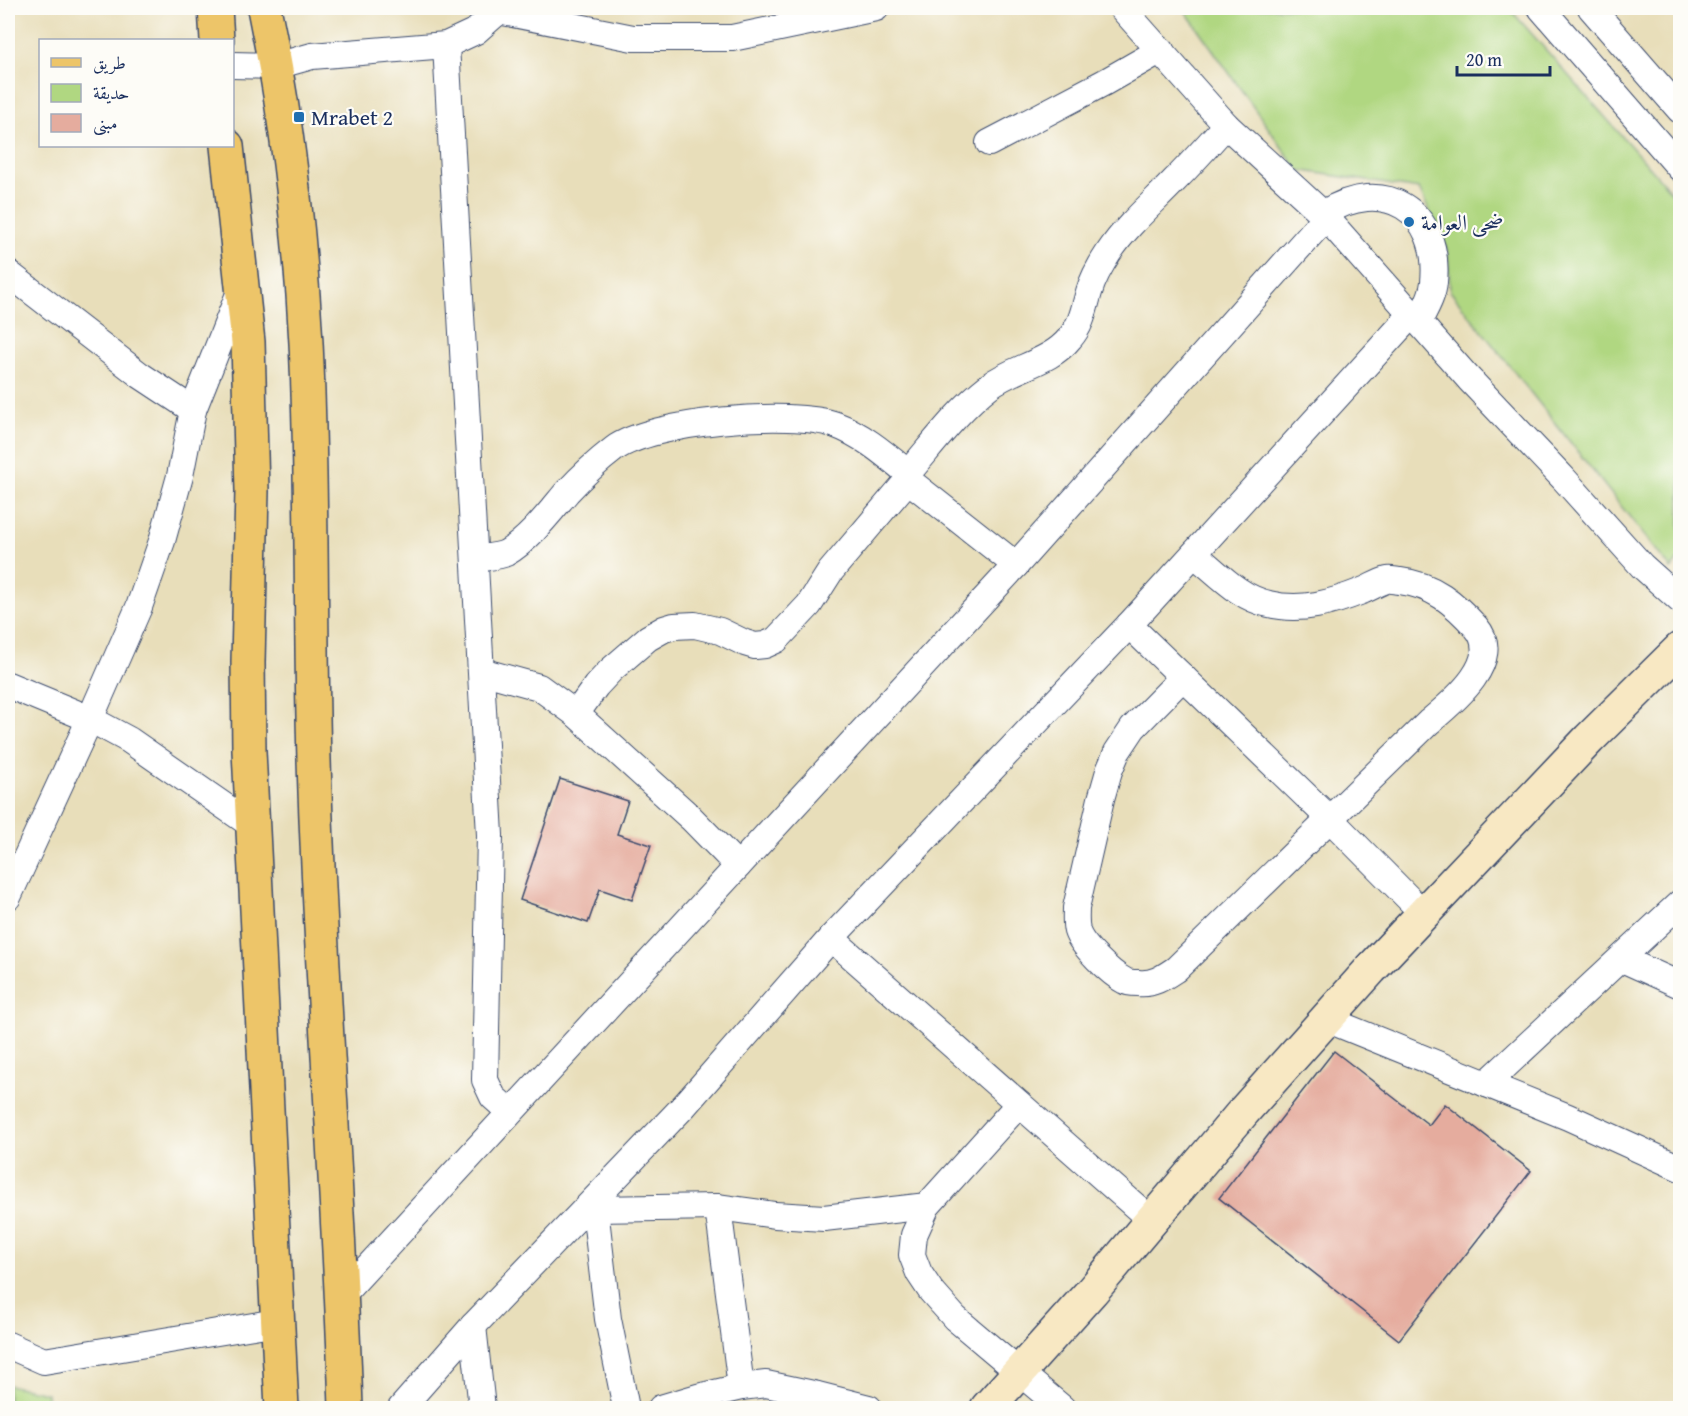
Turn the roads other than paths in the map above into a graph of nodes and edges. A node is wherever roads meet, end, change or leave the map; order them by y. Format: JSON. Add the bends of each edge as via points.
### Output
{"nodes":[{"id":1,"x":215,"y":8,"type":"edge"},
{"id":2,"x":264,"y":8,"type":"edge"},
{"id":3,"x":876,"y":8,"type":"edge"},
{"id":4,"x":1122,"y":8,"type":"edge"},
{"id":5,"x":1541,"y":8,"type":"edge"},
{"id":6,"x":1591,"y":8,"type":"edge"},
{"id":7,"x":500,"y":9,"type":"edge"},
{"id":8,"x":217,"y":39,"type":"edge"},
{"id":9,"x":446,"y":45,"type":"junction"},
{"id":10,"x":1161,"y":50,"type":"junction"},
{"id":11,"x":234,"y":65,"type":"edge"},
{"id":12,"x":276,"y":66,"type":"junction"},
{"id":13,"x":1680,"y":110,"type":"edge"},
{"id":14,"x":1227,"y":125,"type":"junction"},
{"id":15,"x":988,"y":143,"type":"dead end"},
{"id":16,"x":227,"y":147,"type":"edge"},
{"id":17,"x":1680,"y":168,"type":"edge"},
{"id":18,"x":1324,"y":216,"type":"junction"},
{"id":19,"x":8,"y":273,"type":"edge"},
{"id":20,"x":243,"y":283,"type":"junction"},
{"id":21,"x":1416,"y":317,"type":"junction"},
{"id":22,"x":194,"y":410,"type":"junction"},
{"id":23,"x":908,"y":476,"type":"junction"},
{"id":24,"x":1194,"y":554,"type":"junction"},
{"id":25,"x":475,"y":559,"type":"junction"},
{"id":26,"x":1016,"y":565,"type":"junction"},
{"id":27,"x":1680,"y":600,"type":"edge"},
{"id":28,"x":1129,"y":625,"type":"junction"},
{"id":29,"x":1680,"y":648,"type":"edge"},
{"id":30,"x":481,"y":671,"type":"junction"},
{"id":31,"x":1183,"y":677,"type":"junction"},
{"id":32,"x":8,"y":685,"type":"edge"},
{"id":33,"x":576,"y":714,"type":"junction"},
{"id":34,"x":90,"y":719,"type":"junction"},
{"id":35,"x":1331,"y":820,"type":"junction"},
{"id":36,"x":254,"y":826,"type":"junction"},
{"id":37,"x":738,"y":866,"type":"junction"},
{"id":38,"x":8,"y":897,"type":"edge"},
{"id":39,"x":1680,"y":903,"type":"edge"},
{"id":40,"x":1424,"y":914,"type":"junction"},
{"id":41,"x":831,"y":938,"type":"junction"},
{"id":42,"x":1622,"y":960,"type":"junction"},
{"id":43,"x":1680,"y":985,"type":"edge"},
{"id":44,"x":1326,"y":1019,"type":"junction"},
{"id":45,"x":1485,"y":1084,"type":"junction"},
{"id":46,"x":1019,"y":1104,"type":"junction"},
{"id":47,"x":510,"y":1112,"type":"junction"},
{"id":48,"x":1680,"y":1168,"type":"edge"},
{"id":49,"x":593,"y":1206,"type":"junction"},
{"id":50,"x":927,"y":1206,"type":"junction"},
{"id":51,"x":718,"y":1207,"type":"junction"},
{"id":52,"x":1152,"y":1220,"type":"junction"},
{"id":53,"x":342,"y":1295,"type":"junction"},
{"id":54,"x":277,"y":1322,"type":"junction"},
{"id":55,"x":473,"y":1326,"type":"junction"},
{"id":56,"x":8,"y":1345,"type":"edge"},
{"id":57,"x":1019,"y":1373,"type":"junction"},
{"id":58,"x":741,"y":1387,"type":"junction"},
{"id":59,"x":282,"y":1408,"type":"edge"},
{"id":60,"x":346,"y":1408,"type":"edge"},
{"id":61,"x":400,"y":1408,"type":"edge"},
{"id":62,"x":482,"y":1408,"type":"edge"},
{"id":63,"x":626,"y":1408,"type":"edge"},
{"id":64,"x":661,"y":1408,"type":"edge"},
{"id":65,"x":869,"y":1408,"type":"edge"},
{"id":66,"x":987,"y":1408,"type":"edge"},
{"id":67,"x":1062,"y":1408,"type":"edge"}],
"edges":[{"from":1,"to":8,"type":"main road"},
{"from":2,"to":12,"type":"main road"},
{"from":3,"to":7,"type":"street","via":[[732,38],[633,38]]},
{"from":4,"to":10,"type":"street"},
{"from":5,"to":17,"type":"street"},
{"from":6,"to":13,"type":"street"},
{"from":7,"to":9,"type":"street","via":[[476,32]]},
{"from":9,"to":12,"type":"street","via":[[312,56]]},
{"from":9,"to":25,"type":"street"},
{"from":10,"to":14,"type":"street"},
{"from":10,"to":15,"type":"street"},
{"from":11,"to":12,"type":"street"},
{"from":12,"to":53,"type":"main road","via":[[293,177],[306,343],[319,916]]},
{"from":14,"to":18,"type":"street"},
{"from":14,"to":23,"type":"street","via":[[1110,250],[1078,327],[1069,339],[1042,359],[988,387],[963,410]]},
{"from":16,"to":20,"type":"main road"},
{"from":18,"to":21,"type":"street"},
{"from":18,"to":21,"type":"street","via":[[1350,199],[1394,202],[1412,210],[1431,243],[1434,262],[1430,300]]},
{"from":18,"to":26,"type":"street"},
{"from":19,"to":22,"type":"street","via":[[140,375]]},
{"from":20,"to":22,"type":"street"},
{"from":20,"to":36,"type":"main road","via":[[252,491],[248,662]]},
{"from":21,"to":24,"type":"street"},
{"from":21,"to":27,"type":"street","via":[[1642,566]]},
{"from":22,"to":34,"type":"street","via":[[162,542],[139,607]]},
{"from":23,"to":25,"type":"street","via":[[854,433],[812,420],[757,417],[676,427],[616,447],[567,492],[540,525],[505,554]]},
{"from":23,"to":26,"type":"street"},
{"from":23,"to":33,"type":"street","via":[[776,640],[755,645],[720,631],[686,624],[664,629],[611,670]]},
{"from":24,"to":28,"type":"street"},
{"from":24,"to":35,"type":"street","via":[[1249,598],[1290,607],[1333,602],[1388,580],[1409,582],[1432,589],[1450,601],[1481,633],[1485,654],[1471,680]]},
{"from":25,"to":30,"type":"street"},
{"from":26,"to":37,"type":"street"},
{"from":28,"to":31,"type":"street"},
{"from":28,"to":41,"type":"street"},
{"from":29,"to":40,"type":"street"},
{"from":30,"to":33,"type":"street","via":[[539,687]]},
{"from":30,"to":47,"type":"street","via":[[490,835],[485,1080],[494,1097]]},
{"from":31,"to":35,"type":"street"},
{"from":31,"to":35,"type":"street","via":[[1133,728],[1113,762],[1101,799],[1075,919],[1077,932],[1086,945],[1112,972],[1126,982],[1141,984],[1158,981],[1176,969]]},
{"from":32,"to":34,"type":"street"},
{"from":33,"to":37,"type":"street"},
{"from":34,"to":36,"type":"street","via":[[157,759]]},
{"from":34,"to":38,"type":"street"},
{"from":35,"to":40,"type":"street"},
{"from":36,"to":54,"type":"main road"},
{"from":37,"to":47,"type":"street"},
{"from":39,"to":42,"type":"street"},
{"from":40,"to":44,"type":"street"},
{"from":41,"to":46,"type":"street"},
{"from":41,"to":49,"type":"street"},
{"from":42,"to":43,"type":"street"},
{"from":42,"to":45,"type":"street"},
{"from":44,"to":45,"type":"street"},
{"from":44,"to":52,"type":"street"},
{"from":45,"to":48,"type":"street"},
{"from":46,"to":50,"type":"street"},
{"from":46,"to":52,"type":"street"},
{"from":47,"to":53,"type":"street"},
{"from":49,"to":51,"type":"street"},
{"from":49,"to":55,"type":"street"},
{"from":49,"to":63,"type":"street","via":[[608,1319]]},
{"from":50,"to":51,"type":"street","via":[[824,1218]]},
{"from":50,"to":57,"type":"street","via":[[914,1235],[912,1255],[919,1273],[955,1318]]},
{"from":51,"to":58,"type":"street"},
{"from":52,"to":57,"type":"street"},
{"from":53,"to":60,"type":"main road"},
{"from":54,"to":56,"type":"street","via":[[44,1361]]},
{"from":54,"to":59,"type":"main road"},
{"from":55,"to":61,"type":"street"},
{"from":55,"to":62,"type":"street"},
{"from":57,"to":66,"type":"street"},
{"from":57,"to":67,"type":"street"},
{"from":58,"to":64,"type":"street"},
{"from":58,"to":65,"type":"street","via":[[766,1384]]}]}
